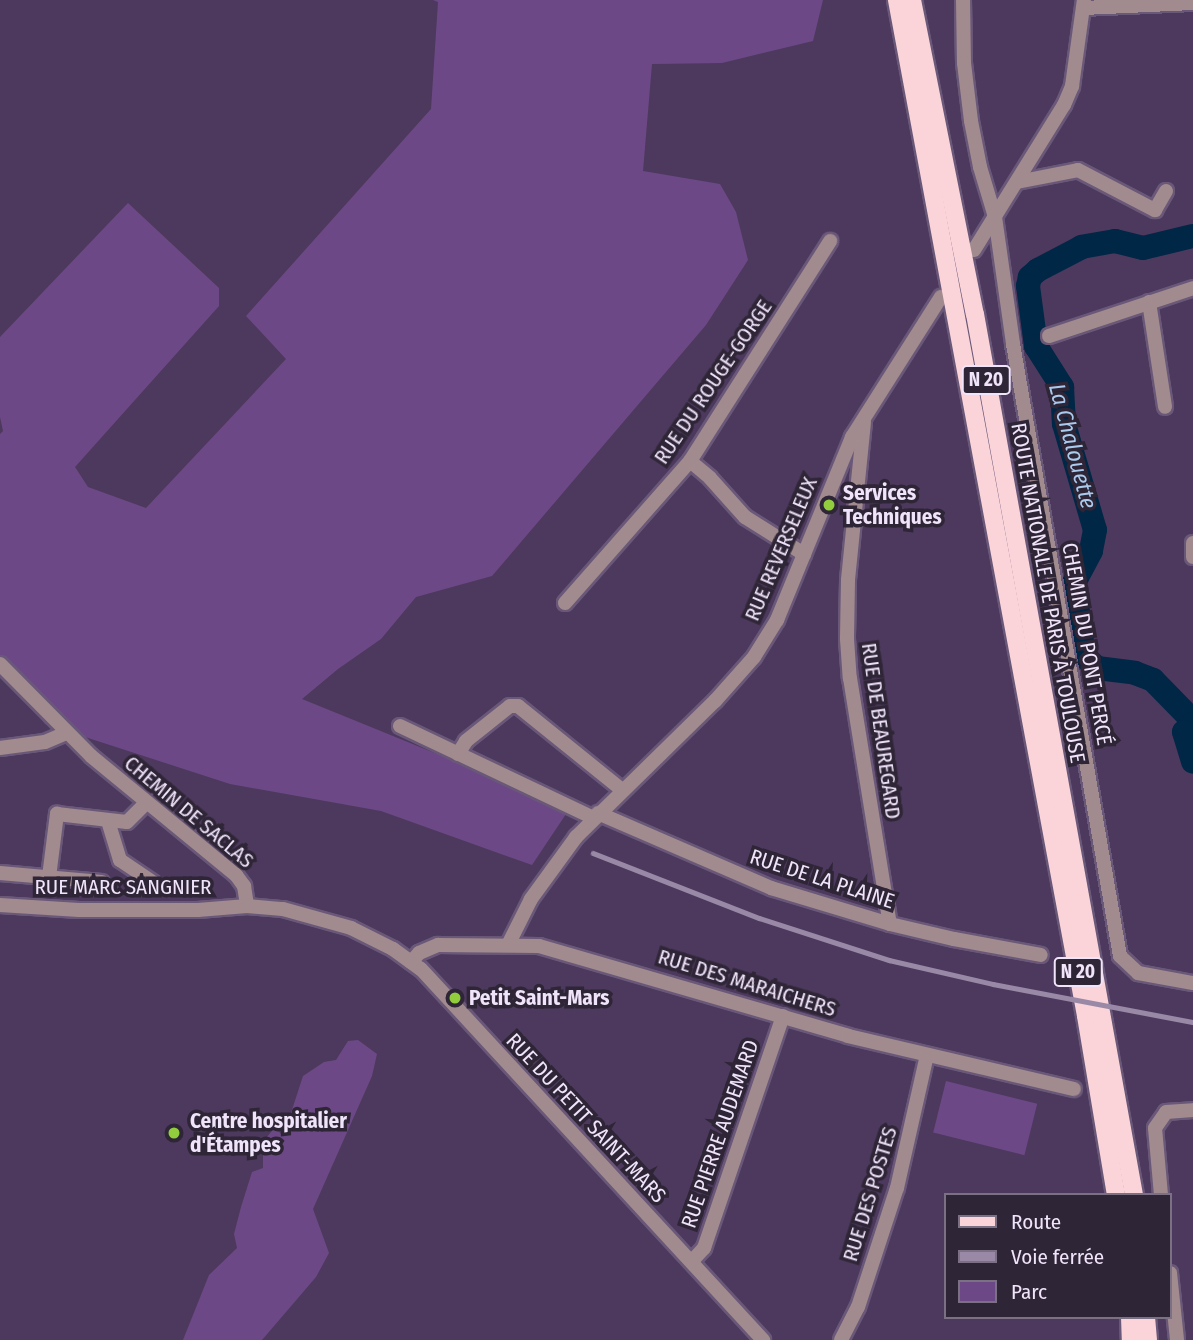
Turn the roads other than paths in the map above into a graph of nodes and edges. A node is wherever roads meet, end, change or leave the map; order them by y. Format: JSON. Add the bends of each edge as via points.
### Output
{"nodes":[{"id":1,"x":897,"y":0,"type":"edge"},
{"id":2,"x":912,"y":0,"type":"edge"},
{"id":3,"x":963,"y":0,"type":"edge"},
{"id":4,"x":1193,"y":3,"type":"edge"},
{"id":5,"x":1084,"y":4,"type":"edge"},
{"id":6,"x":1017,"y":183,"type":"junction"},
{"id":7,"x":1166,"y":191,"type":"dead end"},
{"id":8,"x":995,"y":217,"type":"junction"},
{"id":9,"x":830,"y":241,"type":"dead end"},
{"id":10,"x":974,"y":250,"type":"dead end"},
{"id":11,"x":1193,"y":288,"type":"edge"},
{"id":12,"x":941,"y":297,"type":"dead end"},
{"id":13,"x":1149,"y":302,"type":"junction"},
{"id":14,"x":1049,"y":336,"type":"dead end"},
{"id":15,"x":1165,"y":407,"type":"dead end"},
{"id":16,"x":864,"y":417,"type":"junction"},
{"id":17,"x":690,"y":461,"type":"junction"},
{"id":18,"x":830,"y":486,"type":"junction"},
{"id":19,"x":856,"y":491,"type":"junction"},
{"id":20,"x":1193,"y":543,"type":"edge"},
{"id":21,"x":804,"y":554,"type":"junction"},
{"id":22,"x":1193,"y":557,"type":"edge"},
{"id":23,"x":565,"y":603,"type":"dead end"},
{"id":24,"x":0,"y":664,"type":"edge"},
{"id":25,"x":400,"y":726,"type":"dead end"},
{"id":26,"x":66,"y":733,"type":"junction"},
{"id":27,"x":0,"y":748,"type":"edge"},
{"id":28,"x":458,"y":754,"type":"junction"},
{"id":29,"x":622,"y":790,"type":"junction"},
{"id":30,"x":147,"y":802,"type":"junction"},
{"id":31,"x":596,"y":815,"type":"junction"},
{"id":32,"x":108,"y":821,"type":"junction"},
{"id":33,"x":0,"y":873,"type":"edge"},
{"id":34,"x":49,"y":877,"type":"junction"},
{"id":35,"x":102,"y":882,"type":"dead end"},
{"id":36,"x":154,"y":883,"type":"dead end"},
{"id":37,"x":0,"y":905,"type":"edge"},
{"id":38,"x":247,"y":906,"type":"junction"},
{"id":39,"x":890,"y":924,"type":"junction"},
{"id":40,"x":508,"y":945,"type":"junction"},
{"id":41,"x":1041,"y":955,"type":"dead end"},
{"id":42,"x":411,"y":962,"type":"junction"},
{"id":43,"x":1193,"y":983,"type":"edge"},
{"id":44,"x":783,"y":1016,"type":"junction"},
{"id":45,"x":927,"y":1055,"type":"junction"},
{"id":46,"x":1074,"y":1089,"type":"dead end"},
{"id":47,"x":1193,"y":1110,"type":"edge"},
{"id":48,"x":1116,"y":1193,"type":"edge"},
{"id":49,"x":1134,"y":1193,"type":"edge"},
{"id":50,"x":1161,"y":1193,"type":"edge"},
{"id":51,"x":692,"y":1261,"type":"junction"},
{"id":52,"x":1172,"y":1292,"type":"edge"},
{"id":53,"x":1129,"y":1319,"type":"edge"},
{"id":54,"x":1146,"y":1319,"type":"edge"},
{"id":55,"x":764,"y":1340,"type":"edge"},
{"id":56,"x":841,"y":1340,"type":"edge"},
{"id":57,"x":1131,"y":1340,"type":"edge"},
{"id":58,"x":1147,"y":1340,"type":"edge"},
{"id":59,"x":1177,"y":1340,"type":"edge"}],
"edges":[{"from":1,"to":48,"type":"main road","name":"ROUTE NATIONALE DE PARIS À TOULOUSE","number":"N 20"},
{"from":2,"to":49,"type":"main road","name":"ROUTE NATIONALE DE PARIS À TOULOUSE","number":"N 20","via":[[975,314]]},
{"from":3,"to":8,"type":"street","name":"CHEMIN DU PONT PERCÉ","via":[[971,121]]},
{"from":4,"to":5,"type":"street"},
{"from":5,"to":6,"type":"street","via":[[1072,86],[1055,124]]},
{"from":6,"to":7,"type":"street","via":[[1078,170],[1155,210]]},
{"from":6,"to":8,"type":"street"},
{"from":8,"to":10,"type":"street"},
{"from":8,"to":43,"type":"street","name":"CHEMIN DU PONT PERCÉ","via":[[1017,370],[1120,956],[1138,973]]},
{"from":9,"to":17,"type":"street","name":"RUE DU ROUGE-GORGE"},
{"from":11,"to":13,"type":"street"},
{"from":12,"to":16,"type":"street","name":"RUE REVERSELEUX"},
{"from":13,"to":14,"type":"street"},
{"from":13,"to":15,"type":"street"},
{"from":16,"to":18,"type":"street","name":"RUE REVERSELEUX"},
{"from":16,"to":19,"type":"street","name":"RUE DE BEAUREGARD"},
{"from":17,"to":21,"type":"street","via":[[745,517]]},
{"from":17,"to":23,"type":"street","name":"RUE DU ROUGE-GORGE"},
{"from":18,"to":19,"type":"street"},
{"from":18,"to":21,"type":"street","name":"RUE REVERSELEUX"},
{"from":19,"to":39,"type":"street","name":"RUE DE BEAUREGARD","via":[[848,580],[849,665]]},
{"from":20,"to":22,"type":"street"},
{"from":21,"to":29,"type":"street","name":"RUE REVERSELEUX","via":[[777,620],[754,657],[716,701]]},
{"from":24,"to":26,"type":"street","name":"CHEMIN DE SACLAS"},
{"from":25,"to":28,"type":"street","name":"RUE DE LA PLAINE"},
{"from":26,"to":27,"type":"street","via":[[45,742]]},
{"from":26,"to":30,"type":"street","name":"CHEMIN DE SACLAS"},
{"from":28,"to":29,"type":"street","via":[[466,741],[510,706],[518,706]]},
{"from":28,"to":31,"type":"street","name":"RUE DE LA PLAINE"},
{"from":29,"to":31,"type":"street","name":"RUE REVERSELEUX"},
{"from":30,"to":32,"type":"street","via":[[127,822]]},
{"from":30,"to":38,"type":"street","name":"CHEMIN DE SACLAS","via":[[236,875],[244,886]]},
{"from":31,"to":39,"type":"street","name":"RUE DE LA PLAINE","via":[[771,888]]},
{"from":31,"to":40,"type":"street","name":"RUE REVERSELEUX","via":[[531,899]]},
{"from":32,"to":34,"type":"street","via":[[57,814]]},
{"from":32,"to":36,"type":"street","via":[[120,860]]},
{"from":33,"to":34,"type":"street"},
{"from":34,"to":35,"type":"street"},
{"from":37,"to":38,"type":"street","name":"RUE MARC SANGNIER","via":[[119,911]]},
{"from":38,"to":42,"type":"street","name":"RUE DU PETIT SAINT-MARS","via":[[283,909],[351,928]]},
{"from":39,"to":41,"type":"street","name":"RUE DE LA PLAINE"},
{"from":40,"to":42,"type":"street","name":"RUE DES MARAICHERS","via":[[438,945]]},
{"from":40,"to":44,"type":"street","name":"RUE DES MARAICHERS","via":[[556,950]]},
{"from":42,"to":51,"type":"street","name":"RUE DU PETIT SAINT-MARS"},
{"from":44,"to":45,"type":"street","name":"RUE DES MARAICHERS"},
{"from":44,"to":51,"type":"street","name":"RUE PIERRE AUDEMARD","via":[[704,1248]]},
{"from":45,"to":46,"type":"street","name":"RUE DES MARAICHERS"},
{"from":45,"to":56,"type":"street","name":"RUE DES POSTES","via":[[897,1188],[858,1307]]},
{"from":47,"to":50,"type":"street","via":[[1166,1112],[1155,1128]]},
{"from":51,"to":55,"type":"street","name":"RUE DU PETIT SAINT-MARS"},
{"from":52,"to":59,"type":"street"},
{"from":53,"to":57,"type":"main road"},
{"from":54,"to":58,"type":"main road"}]}
